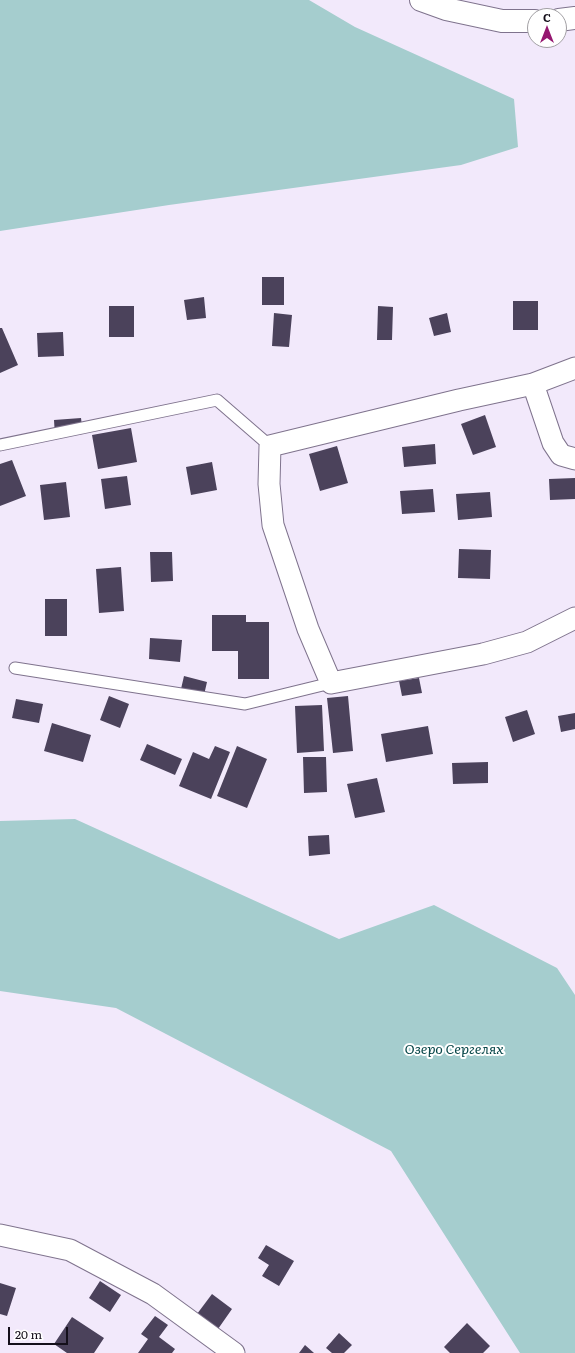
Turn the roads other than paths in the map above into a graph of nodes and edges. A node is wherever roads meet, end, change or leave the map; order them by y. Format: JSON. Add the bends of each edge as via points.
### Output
{"nodes":[{"id":1,"x":420,"y":0,"type":"edge"},
{"id":2,"x":527,"y":21,"type":"edge"},
{"id":3,"x":575,"y":368,"type":"edge"},
{"id":4,"x":533,"y":384,"type":"junction"},
{"id":5,"x":0,"y":445,"type":"edge"},
{"id":6,"x":270,"y":446,"type":"junction"},
{"id":7,"x":575,"y":459,"type":"edge"},
{"id":8,"x":575,"y":618,"type":"edge"},
{"id":9,"x":15,"y":668,"type":"dead end"},
{"id":10,"x":331,"y":683,"type":"junction"},
{"id":11,"x":0,"y":1235,"type":"edge"},
{"id":12,"x":234,"y":1353,"type":"edge"}],
"edges":[{"from":1,"to":2,"type":"main road","via":[[446,9],[502,21]]},
{"from":3,"to":4,"type":"street"},
{"from":4,"to":6,"type":"street"},
{"from":4,"to":7,"type":"street","via":[[553,443],[561,455]]},
{"from":5,"to":6,"type":"lane","via":[[217,400]]},
{"from":6,"to":10,"type":"street","via":[[269,484],[273,525],[308,629]]},
{"from":8,"to":10,"type":"street","via":[[527,642],[490,652]]},
{"from":9,"to":10,"type":"lane","via":[[245,704]]},
{"from":11,"to":12,"type":"street","via":[[70,1250],[154,1294]]}]}
